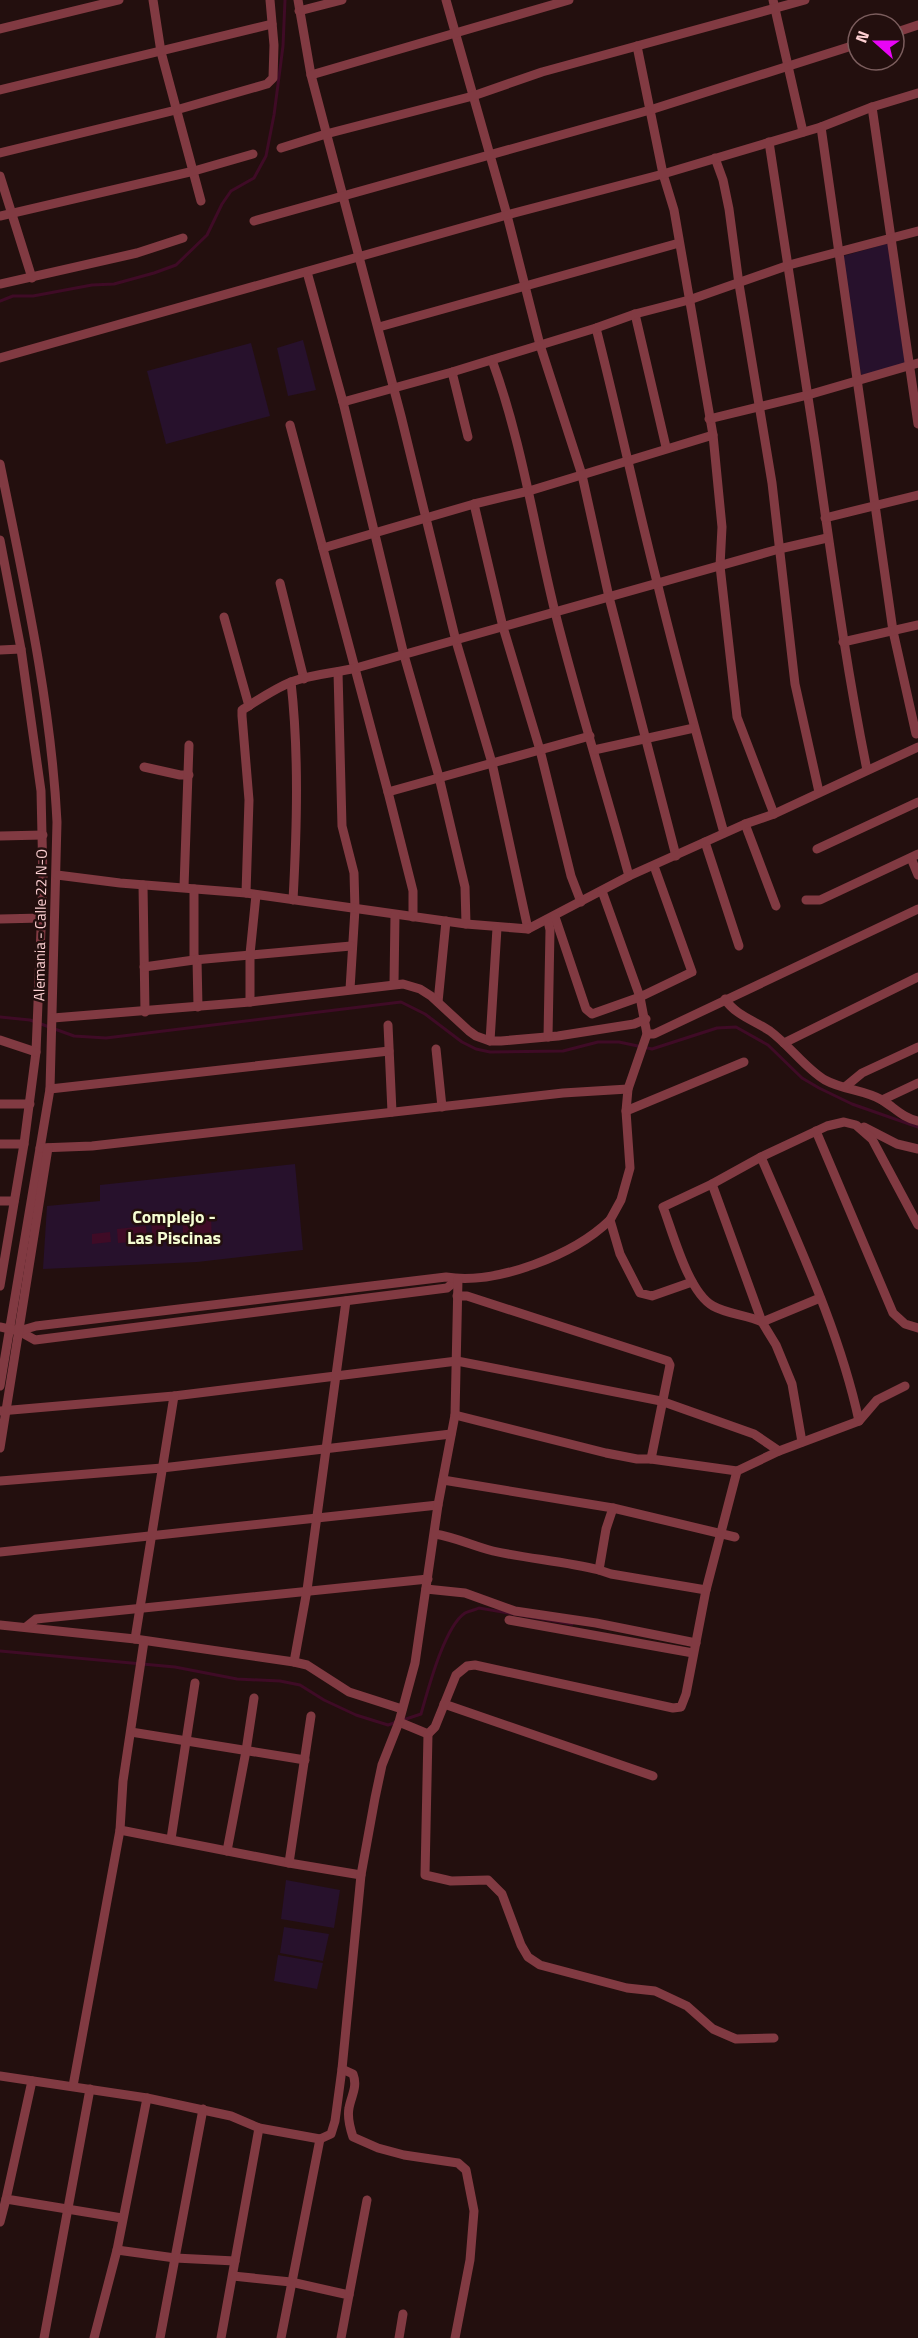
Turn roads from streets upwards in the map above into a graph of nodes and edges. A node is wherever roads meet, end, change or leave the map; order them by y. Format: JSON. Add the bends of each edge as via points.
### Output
{"nodes":[{"id":1,"x":118,"y":0,"type":"edge"},
{"id":2,"x":153,"y":0,"type":"edge"},
{"id":3,"x":270,"y":0,"type":"edge"},
{"id":4,"x":298,"y":0,"type":"edge"},
{"id":5,"x":342,"y":0,"type":"edge"},
{"id":6,"x":446,"y":0,"type":"edge"},
{"id":7,"x":568,"y":0,"type":"edge"},
{"id":8,"x":805,"y":0,"type":"edge"},
{"id":9,"x":774,"y":4,"type":"edge"},
{"id":10,"x":299,"y":11,"type":"junction"},
{"id":11,"x":272,"y":24,"type":"junction"},
{"id":12,"x":0,"y":29,"type":"edge"},
{"id":13,"x":455,"y":34,"type":"junction"},
{"id":14,"x":637,"y":46,"type":"junction"},
{"id":15,"x":846,"y":48,"type":"edge"},
{"id":16,"x":161,"y":52,"type":"junction"},
{"id":17,"x":789,"y":66,"type":"junction"},
{"id":18,"x":311,"y":75,"type":"junction"},
{"id":19,"x":0,"y":90,"type":"edge"},
{"id":20,"x":918,"y":93,"type":"edge"},
{"id":21,"x":473,"y":96,"type":"junction"},
{"id":22,"x":872,"y":107,"type":"junction"},
{"id":23,"x":176,"y":110,"type":"junction"},
{"id":24,"x":650,"y":110,"type":"junction"},
{"id":25,"x":821,"y":127,"type":"junction"},
{"id":26,"x":803,"y":132,"type":"junction"},
{"id":27,"x":326,"y":134,"type":"junction"},
{"id":28,"x":769,"y":142,"type":"junction"},
{"id":29,"x":281,"y":148,"type":"dead end"},
{"id":30,"x":0,"y":153,"type":"edge"},
{"id":31,"x":253,"y":154,"type":"dead end"},
{"id":32,"x":491,"y":155,"type":"junction"},
{"id":33,"x":715,"y":158,"type":"junction"},
{"id":34,"x":194,"y":171,"type":"junction"},
{"id":35,"x":663,"y":174,"type":"junction"},
{"id":36,"x":0,"y":176,"type":"edge"},
{"id":37,"x":345,"y":196,"type":"junction"},
{"id":38,"x":201,"y":201,"type":"dead end"},
{"id":39,"x":12,"y":213,"type":"junction"},
{"id":40,"x":507,"y":215,"type":"junction"},
{"id":41,"x":0,"y":216,"type":"edge"},
{"id":42,"x":254,"y":221,"type":"dead end"},
{"id":43,"x":918,"y":231,"type":"edge"},
{"id":44,"x":183,"y":238,"type":"dead end"},
{"id":45,"x":892,"y":239,"type":"junction"},
{"id":46,"x":679,"y":243,"type":"junction"},
{"id":47,"x":840,"y":254,"type":"junction"},
{"id":48,"x":359,"y":257,"type":"junction"},
{"id":49,"x":789,"y":265,"type":"junction"},
{"id":50,"x":307,"y":272,"type":"junction"},
{"id":51,"x":32,"y":278,"type":"junction"},
{"id":52,"x":0,"y":284,"type":"edge"},
{"id":53,"x":739,"y":284,"type":"junction"},
{"id":54,"x":525,"y":287,"type":"junction"},
{"id":55,"x":689,"y":300,"type":"junction"},
{"id":56,"x":635,"y":314,"type":"junction"},
{"id":57,"x":379,"y":327,"type":"junction"},
{"id":58,"x":596,"y":328,"type":"junction"},
{"id":59,"x":540,"y":345,"type":"junction"},
{"id":60,"x":0,"y":358,"type":"edge"},
{"id":61,"x":492,"y":360,"type":"junction"},
{"id":62,"x":914,"y":365,"type":"edge"},
{"id":63,"x":452,"y":372,"type":"junction"},
{"id":64,"x":857,"y":381,"type":"junction"},
{"id":65,"x":393,"y":387,"type":"junction"},
{"id":66,"x":808,"y":395,"type":"junction"},
{"id":67,"x":343,"y":402,"type":"junction"},
{"id":68,"x":759,"y":406,"type":"junction"},
{"id":69,"x":709,"y":419,"type":"junction"},
{"id":70,"x":918,"y":424,"type":"edge"},
{"id":71,"x":290,"y":425,"type":"dead end"},
{"id":72,"x":712,"y":435,"type":"junction"},
{"id":73,"x":468,"y":437,"type":"dead end"},
{"id":74,"x":666,"y":447,"type":"junction"},
{"id":75,"x":629,"y":460,"type":"junction"},
{"id":76,"x":0,"y":464,"type":"edge"},
{"id":77,"x":582,"y":475,"type":"junction"},
{"id":78,"x":529,"y":491,"type":"junction"},
{"id":79,"x":918,"y":495,"type":"edge"},
{"id":80,"x":474,"y":504,"type":"junction"},
{"id":81,"x":875,"y":506,"type":"junction"},
{"id":82,"x":825,"y":518,"type":"junction"},
{"id":83,"x":425,"y":519,"type":"junction"},
{"id":84,"x":376,"y":533,"type":"junction"},
{"id":85,"x":827,"y":538,"type":"junction"},
{"id":86,"x":0,"y":540,"type":"edge"},
{"id":87,"x":323,"y":548,"type":"junction"},
{"id":88,"x":780,"y":549,"type":"junction"},
{"id":89,"x":720,"y":566,"type":"junction"},
{"id":90,"x":280,"y":583,"type":"dead end"},
{"id":91,"x":657,"y":584,"type":"junction"},
{"id":92,"x":609,"y":597,"type":"junction"},
{"id":93,"x":555,"y":612,"type":"junction"},
{"id":94,"x":224,"y":617,"type":"dead end"},
{"id":95,"x":918,"y":625,"type":"edge"},
{"id":96,"x":503,"y":627,"type":"junction"},
{"id":97,"x":893,"y":631,"type":"junction"},
{"id":98,"x":456,"y":641,"type":"junction"},
{"id":99,"x":843,"y":642,"type":"junction"},
{"id":100,"x":21,"y":649,"type":"junction"},
{"id":101,"x":0,"y":650,"type":"edge"},
{"id":102,"x":404,"y":655,"type":"junction"},
{"id":103,"x":356,"y":668,"type":"junction"},
{"id":104,"x":338,"y":672,"type":"junction"},
{"id":105,"x":304,"y":679,"type":"junction"},
{"id":106,"x":291,"y":682,"type":"junction"},
{"id":107,"x":249,"y":706,"type":"junction"},
{"id":108,"x":694,"y":728,"type":"junction"},
{"id":109,"x":915,"y":734,"type":"dead end"},
{"id":110,"x":590,"y":736,"type":"junction"},
{"id":111,"x":645,"y":737,"type":"junction"},
{"id":112,"x":189,"y":745,"type":"dead end"},
{"id":113,"x":918,"y":747,"type":"edge"},
{"id":114,"x":540,"y":750,"type":"junction"},
{"id":115,"x":594,"y":750,"type":"junction"},
{"id":116,"x":492,"y":763,"type":"junction"},
{"id":117,"x":144,"y":767,"type":"dead end"},
{"id":118,"x":867,"y":770,"type":"junction"},
{"id":119,"x":189,"y":775,"type":"junction"},
{"id":120,"x":439,"y":777,"type":"junction"},
{"id":121,"x":388,"y":792,"type":"junction"},
{"id":122,"x":819,"y":792,"type":"junction"},
{"id":123,"x":918,"y":802,"type":"edge"},
{"id":124,"x":774,"y":813,"type":"junction"},
{"id":125,"x":745,"y":824,"type":"junction"},
{"id":126,"x":724,"y":833,"type":"junction"},
{"id":127,"x":0,"y":836,"type":"edge"},
{"id":128,"x":42,"y":836,"type":"junction"},
{"id":129,"x":705,"y":842,"type":"junction"},
{"id":130,"x":817,"y":849,"type":"dead end"},
{"id":131,"x":676,"y":856,"type":"junction"},
{"id":132,"x":914,"y":856,"type":"edge"},
{"id":133,"x":654,"y":866,"type":"junction"},
{"id":134,"x":57,"y":874,"type":"junction"},
{"id":135,"x":918,"y":875,"type":"edge"},
{"id":136,"x":629,"y":876,"type":"junction"},
{"id":137,"x":143,"y":885,"type":"junction"},
{"id":138,"x":189,"y":888,"type":"junction"},
{"id":139,"x":602,"y":891,"type":"junction"},
{"id":140,"x":251,"y":894,"type":"junction"},
{"id":141,"x":293,"y":900,"type":"junction"},
{"id":142,"x":806,"y":900,"type":"dead end"},
{"id":143,"x":581,"y":902,"type":"junction"},
{"id":144,"x":776,"y":906,"type":"dead end"},
{"id":145,"x":354,"y":909,"type":"junction"},
{"id":146,"x":918,"y":909,"type":"edge"},
{"id":147,"x":395,"y":915,"type":"junction"},
{"id":148,"x":413,"y":917,"type":"junction"},
{"id":149,"x":42,"y":918,"type":"junction"},
{"id":150,"x":0,"y":919,"type":"edge"},
{"id":151,"x":551,"y":919,"type":"junction"},
{"id":152,"x":446,"y":921,"type":"junction"},
{"id":153,"x":466,"y":924,"type":"junction"},
{"id":154,"x":497,"y":928,"type":"junction"},
{"id":155,"x":528,"y":929,"type":"junction"},
{"id":156,"x":351,"y":946,"type":"junction"},
{"id":157,"x":739,"y":946,"type":"dead end"},
{"id":158,"x":250,"y":954,"type":"junction"},
{"id":159,"x":195,"y":959,"type":"junction"},
{"id":160,"x":144,"y":967,"type":"junction"},
{"id":161,"x":918,"y":977,"type":"edge"},
{"id":162,"x":394,"y":984,"type":"junction"},
{"id":163,"x":350,"y":989,"type":"junction"},
{"id":164,"x":639,"y":997,"type":"junction"},
{"id":165,"x":725,"y":999,"type":"junction"},
{"id":166,"x":250,"y":1002,"type":"junction"},
{"id":167,"x":438,"y":1002,"type":"junction"},
{"id":168,"x":198,"y":1007,"type":"junction"},
{"id":169,"x":145,"y":1012,"type":"junction"},
{"id":170,"x":646,"y":1019,"type":"junction"},
{"id":171,"x":54,"y":1021,"type":"junction"},
{"id":172,"x":388,"y":1025,"type":"dead end"},
{"id":173,"x":647,"y":1034,"type":"junction"},
{"id":174,"x":548,"y":1037,"type":"junction"},
{"id":175,"x":0,"y":1040,"type":"edge"},
{"id":176,"x":490,"y":1041,"type":"junction"},
{"id":177,"x":784,"y":1043,"type":"junction"},
{"id":178,"x":918,"y":1047,"type":"edge"},
{"id":179,"x":37,"y":1049,"type":"junction"},
{"id":180,"x":436,"y":1049,"type":"dead end"},
{"id":181,"x":389,"y":1051,"type":"junction"},
{"id":182,"x":744,"y":1062,"type":"dead end"},
{"id":183,"x":918,"y":1083,"type":"edge"},
{"id":184,"x":845,"y":1087,"type":"junction"},
{"id":185,"x":51,"y":1089,"type":"junction"},
{"id":186,"x":628,"y":1089,"type":"junction"},
{"id":187,"x":882,"y":1100,"type":"junction"},
{"id":188,"x":0,"y":1104,"type":"edge"},
{"id":189,"x":30,"y":1104,"type":"junction"},
{"id":190,"x":442,"y":1107,"type":"junction"},
{"id":191,"x":626,"y":1111,"type":"junction"},
{"id":192,"x":392,"y":1112,"type":"junction"},
{"id":193,"x":918,"y":1121,"type":"edge"},
{"id":194,"x":856,"y":1125,"type":"junction"},
{"id":195,"x":816,"y":1131,"type":"junction"},
{"id":196,"x":0,"y":1144,"type":"edge"},
{"id":197,"x":24,"y":1144,"type":"junction"},
{"id":198,"x":44,"y":1148,"type":"junction"},
{"id":199,"x":918,"y":1149,"type":"edge"},
{"id":200,"x":761,"y":1157,"type":"junction"},
{"id":201,"x":712,"y":1184,"type":"junction"},
{"id":202,"x":0,"y":1201,"type":"edge"},
{"id":203,"x":14,"y":1201,"type":"junction"},
{"id":204,"x":915,"y":1213,"type":"edge"},
{"id":205,"x":610,"y":1220,"type":"junction"},
{"id":206,"x":918,"y":1225,"type":"edge"},
{"id":207,"x":458,"y":1279,"type":"junction"},
{"id":208,"x":693,"y":1282,"type":"junction"},
{"id":209,"x":0,"y":1286,"type":"edge"},
{"id":210,"x":457,"y":1296,"type":"junction"},
{"id":211,"x":820,"y":1298,"type":"junction"},
{"id":212,"x":346,"y":1301,"type":"junction"},
{"id":213,"x":762,"y":1322,"type":"junction"},
{"id":214,"x":918,"y":1328,"type":"edge"},
{"id":215,"x":9,"y":1329,"type":"edge"},
{"id":216,"x":457,"y":1361,"type":"junction"},
{"id":217,"x":336,"y":1375,"type":"junction"},
{"id":218,"x":0,"y":1386,"type":"edge"},
{"id":219,"x":905,"y":1386,"type":"dead end"},
{"id":220,"x":174,"y":1396,"type":"junction"},
{"id":221,"x":661,"y":1401,"type":"junction"},
{"id":222,"x":3,"y":1411,"type":"edge"},
{"id":223,"x":455,"y":1415,"type":"junction"},
{"id":224,"x":859,"y":1421,"type":"junction"},
{"id":225,"x":451,"y":1434,"type":"junction"},
{"id":226,"x":802,"y":1442,"type":"junction"},
{"id":227,"x":0,"y":1448,"type":"edge"},
{"id":228,"x":326,"y":1449,"type":"junction"},
{"id":229,"x":779,"y":1451,"type":"junction"},
{"id":230,"x":651,"y":1459,"type":"junction"},
{"id":231,"x":162,"y":1468,"type":"junction"},
{"id":232,"x":737,"y":1471,"type":"junction"},
{"id":233,"x":443,"y":1480,"type":"junction"},
{"id":234,"x":0,"y":1481,"type":"edge"},
{"id":235,"x":438,"y":1505,"type":"junction"},
{"id":236,"x":613,"y":1508,"type":"junction"},
{"id":237,"x":316,"y":1519,"type":"junction"},
{"id":238,"x":721,"y":1533,"type":"junction"},
{"id":239,"x":435,"y":1534,"type":"junction"},
{"id":240,"x":150,"y":1537,"type":"junction"},
{"id":241,"x":735,"y":1537,"type":"dead end"},
{"id":242,"x":0,"y":1552,"type":"edge"},
{"id":243,"x":599,"y":1570,"type":"junction"},
{"id":244,"x":427,"y":1584,"type":"junction"},
{"id":245,"x":307,"y":1590,"type":"junction"},
{"id":246,"x":706,"y":1590,"type":"junction"},
{"id":247,"x":142,"y":1606,"type":"junction"},
{"id":248,"x":509,"y":1620,"type":"dead end"},
{"id":249,"x":0,"y":1625,"type":"edge"},
{"id":250,"x":26,"y":1627,"type":"junction"},
{"id":251,"x":140,"y":1640,"type":"junction"},
{"id":252,"x":696,"y":1643,"type":"junction"},
{"id":253,"x":693,"y":1653,"type":"junction"},
{"id":254,"x":294,"y":1662,"type":"junction"},
{"id":255,"x":195,"y":1683,"type":"dead end"},
{"id":256,"x":254,"y":1698,"type":"dead end"},
{"id":257,"x":444,"y":1704,"type":"junction"},
{"id":258,"x":402,"y":1709,"type":"junction"},
{"id":259,"x":311,"y":1716,"type":"dead end"},
{"id":260,"x":399,"y":1722,"type":"junction"},
{"id":261,"x":131,"y":1732,"type":"junction"},
{"id":262,"x":428,"y":1734,"type":"junction"},
{"id":263,"x":186,"y":1742,"type":"junction"},
{"id":264,"x":246,"y":1751,"type":"junction"},
{"id":265,"x":305,"y":1761,"type":"junction"},
{"id":266,"x":653,"y":1776,"type":"dead end"},
{"id":267,"x":120,"y":1830,"type":"junction"},
{"id":268,"x":171,"y":1839,"type":"junction"},
{"id":269,"x":227,"y":1851,"type":"junction"},
{"id":270,"x":289,"y":1863,"type":"junction"},
{"id":271,"x":361,"y":1875,"type":"junction"},
{"id":272,"x":774,"y":2038,"type":"dead end"},
{"id":273,"x":342,"y":2069,"type":"junction"},
{"id":274,"x":0,"y":2076,"type":"edge"},
{"id":275,"x":32,"y":2081,"type":"junction"},
{"id":276,"x":73,"y":2086,"type":"junction"},
{"id":277,"x":90,"y":2089,"type":"junction"},
{"id":278,"x":147,"y":2098,"type":"junction"},
{"id":279,"x":203,"y":2109,"type":"junction"},
{"id":280,"x":259,"y":2128,"type":"junction"},
{"id":281,"x":320,"y":2139,"type":"junction"},
{"id":282,"x":6,"y":2199,"type":"junction"},
{"id":283,"x":368,"y":2199,"type":"dead end"},
{"id":284,"x":69,"y":2210,"type":"junction"},
{"id":285,"x":122,"y":2218,"type":"junction"},
{"id":286,"x":0,"y":2222,"type":"edge"},
{"id":287,"x":117,"y":2250,"type":"junction"},
{"id":288,"x":175,"y":2258,"type":"junction"},
{"id":289,"x":235,"y":2261,"type":"junction"},
{"id":290,"x":233,"y":2276,"type":"junction"},
{"id":291,"x":291,"y":2282,"type":"junction"},
{"id":292,"x":349,"y":2295,"type":"junction"},
{"id":293,"x":403,"y":2314,"type":"dead end"},
{"id":294,"x":44,"y":2338,"type":"edge"},
{"id":295,"x":94,"y":2338,"type":"edge"},
{"id":296,"x":160,"y":2338,"type":"edge"},
{"id":297,"x":221,"y":2338,"type":"edge"},
{"id":298,"x":281,"y":2338,"type":"edge"},
{"id":299,"x":341,"y":2338,"type":"edge"},
{"id":300,"x":399,"y":2338,"type":"edge"},
{"id":301,"x":455,"y":2338,"type":"edge"}],
"edges":[{"from":1,"to":12,"type":"street"},
{"from":2,"to":16,"type":"street"},
{"from":3,"to":11,"type":"street"},
{"from":4,"to":10,"type":"street"},
{"from":5,"to":10,"type":"street"},
{"from":6,"to":13,"type":"street"},
{"from":7,"to":13,"type":"street"},
{"from":8,"to":9,"type":"street"},
{"from":9,"to":14,"type":"street"},
{"from":9,"to":17,"type":"street"},
{"from":10,"to":18,"type":"street"},
{"from":11,"to":16,"type":"street"},
{"from":11,"to":23,"type":"street","via":[[270,82]]},
{"from":13,"to":18,"type":"street"},
{"from":13,"to":21,"type":"street"},
{"from":14,"to":21,"type":"street"},
{"from":14,"to":24,"type":"street"},
{"from":15,"to":17,"type":"street"},
{"from":16,"to":19,"type":"street"},
{"from":16,"to":23,"type":"street"},
{"from":17,"to":24,"type":"street"},
{"from":17,"to":26,"type":"street"},
{"from":18,"to":27,"type":"street"},
{"from":20,"to":22,"type":"street"},
{"from":21,"to":27,"type":"street"},
{"from":21,"to":32,"type":"street"},
{"from":22,"to":25,"type":"street"},
{"from":22,"to":45,"type":"street"},
{"from":23,"to":30,"type":"street"},
{"from":23,"to":34,"type":"street"},
{"from":24,"to":32,"type":"street"},
{"from":24,"to":35,"type":"street"},
{"from":25,"to":26,"type":"street"},
{"from":25,"to":47,"type":"street"},
{"from":26,"to":28,"type":"street"},
{"from":27,"to":29,"type":"street"},
{"from":27,"to":37,"type":"street"},
{"from":28,"to":33,"type":"street"},
{"from":28,"to":49,"type":"street"},
{"from":31,"to":34,"type":"street"},
{"from":32,"to":37,"type":"street"},
{"from":32,"to":40,"type":"street"},
{"from":33,"to":35,"type":"street"},
{"from":33,"to":53,"type":"street","via":[[729,210]]},
{"from":34,"to":38,"type":"street"},
{"from":34,"to":39,"type":"street"},
{"from":35,"to":40,"type":"street"},
{"from":35,"to":46,"type":"street"},
{"from":36,"to":39,"type":"street"},
{"from":37,"to":42,"type":"street"},
{"from":37,"to":48,"type":"street"},
{"from":39,"to":41,"type":"street"},
{"from":39,"to":51,"type":"street"},
{"from":40,"to":48,"type":"street"},
{"from":40,"to":54,"type":"street"},
{"from":43,"to":45,"type":"street"},
{"from":44,"to":51,"type":"street"},
{"from":45,"to":47,"type":"street"},
{"from":45,"to":62,"type":"street","via":[[897,291]]},
{"from":46,"to":54,"type":"street"},
{"from":46,"to":55,"type":"street"},
{"from":47,"to":49,"type":"street"},
{"from":47,"to":64,"type":"street"},
{"from":48,"to":50,"type":"street"},
{"from":48,"to":57,"type":"street"},
{"from":49,"to":53,"type":"street"},
{"from":49,"to":66,"type":"street"},
{"from":50,"to":60,"type":"street"},
{"from":50,"to":67,"type":"street"},
{"from":51,"to":52,"type":"street"},
{"from":53,"to":55,"type":"street"},
{"from":53,"to":68,"type":"street"},
{"from":54,"to":57,"type":"street"},
{"from":54,"to":59,"type":"street"},
{"from":55,"to":56,"type":"street"},
{"from":55,"to":69,"type":"street"},
{"from":56,"to":58,"type":"street"},
{"from":56,"to":74,"type":"street"},
{"from":57,"to":65,"type":"street"},
{"from":58,"to":59,"type":"street"},
{"from":58,"to":75,"type":"street"},
{"from":59,"to":61,"type":"street"},
{"from":59,"to":77,"type":"street"},
{"from":61,"to":63,"type":"street"},
{"from":61,"to":78,"type":"street","via":[[506,398]]},
{"from":62,"to":64,"type":"street"},
{"from":62,"to":70,"type":"street"},
{"from":63,"to":65,"type":"street"},
{"from":63,"to":73,"type":"street"},
{"from":64,"to":66,"type":"street"},
{"from":64,"to":81,"type":"street"},
{"from":65,"to":67,"type":"street"},
{"from":65,"to":83,"type":"street"},
{"from":66,"to":68,"type":"street"},
{"from":66,"to":82,"type":"street"},
{"from":67,"to":84,"type":"street"},
{"from":68,"to":69,"type":"street"},
{"from":68,"to":88,"type":"street"},
{"from":69,"to":72,"type":"street"},
{"from":71,"to":87,"type":"street"},
{"from":72,"to":74,"type":"street"},
{"from":72,"to":89,"type":"street","via":[[722,527]]},
{"from":74,"to":75,"type":"street"},
{"from":75,"to":77,"type":"street"},
{"from":75,"to":91,"type":"street"},
{"from":76,"to":134,"type":"street","name":"Alemania - Calle 22 N-O","via":[[48,732],[55,786]]},
{"from":77,"to":78,"type":"street"},
{"from":77,"to":92,"type":"street"},
{"from":78,"to":80,"type":"street"},
{"from":78,"to":93,"type":"street"},
{"from":79,"to":81,"type":"street"},
{"from":80,"to":83,"type":"street"},
{"from":80,"to":96,"type":"street"},
{"from":81,"to":82,"type":"street"},
{"from":81,"to":97,"type":"street"},
{"from":82,"to":85,"type":"street"},
{"from":83,"to":84,"type":"street"},
{"from":83,"to":98,"type":"street"},
{"from":84,"to":87,"type":"street"},
{"from":84,"to":102,"type":"street"},
{"from":85,"to":88,"type":"street"},
{"from":85,"to":99,"type":"street"},
{"from":86,"to":100,"type":"street","name":"Alemania - Calle 22 N-O"},
{"from":87,"to":103,"type":"street"},
{"from":88,"to":89,"type":"street"},
{"from":88,"to":122,"type":"street","via":[[795,684]]},
{"from":89,"to":91,"type":"street"},
{"from":89,"to":124,"type":"street","via":[[736,717]]},
{"from":90,"to":105,"type":"street"},
{"from":91,"to":92,"type":"street"},
{"from":91,"to":108,"type":"street"},
{"from":92,"to":93,"type":"street"},
{"from":92,"to":111,"type":"street"},
{"from":93,"to":96,"type":"street"},
{"from":93,"to":110,"type":"street"},
{"from":94,"to":107,"type":"street"},
{"from":95,"to":97,"type":"street"},
{"from":96,"to":98,"type":"street"},
{"from":96,"to":114,"type":"street"},
{"from":97,"to":99,"type":"street"},
{"from":97,"to":109,"type":"street"},
{"from":98,"to":102,"type":"street"},
{"from":98,"to":116,"type":"street"},
{"from":99,"to":118,"type":"street"},
{"from":100,"to":101,"type":"street"},
{"from":100,"to":128,"type":"street","name":"Alemania - Calle 22 N-O","via":[[41,790]]},
{"from":102,"to":103,"type":"street"},
{"from":102,"to":120,"type":"street"},
{"from":103,"to":104,"type":"street"},
{"from":103,"to":121,"type":"street"},
{"from":104,"to":105,"type":"street"},
{"from":104,"to":145,"type":"street","via":[[342,826],[354,873]]},
{"from":105,"to":106,"type":"street"},
{"from":106,"to":107,"type":"street"},
{"from":106,"to":141,"type":"street","via":[[297,830]]},
{"from":107,"to":140,"type":"street","via":[[242,710],[242,716]]},
{"from":108,"to":111,"type":"street"},
{"from":108,"to":126,"type":"street"},
{"from":110,"to":114,"type":"street"},
{"from":110,"to":115,"type":"street"},
{"from":111,"to":115,"type":"street"},
{"from":111,"to":131,"type":"street"},
{"from":112,"to":119,"type":"street"},
{"from":113,"to":118,"type":"street"},
{"from":114,"to":116,"type":"street"},
{"from":114,"to":143,"type":"street"},
{"from":115,"to":136,"type":"street"},
{"from":116,"to":120,"type":"street"},
{"from":116,"to":155,"type":"street"},
{"from":117,"to":119,"type":"street"},
{"from":118,"to":122,"type":"street"},
{"from":119,"to":138,"type":"street"},
{"from":120,"to":121,"type":"street"},
{"from":120,"to":153,"type":"street","via":[[465,887]]},
{"from":121,"to":148,"type":"street","via":[[413,891]]},
{"from":122,"to":124,"type":"street"},
{"from":123,"to":130,"type":"street"},
{"from":124,"to":125,"type":"street"},
{"from":125,"to":126,"type":"street"},
{"from":125,"to":144,"type":"street"},
{"from":126,"to":129,"type":"street"},
{"from":127,"to":128,"type":"street"},
{"from":128,"to":149,"type":"street","name":"Alemania - Calle 22 N-O"},
{"from":129,"to":131,"type":"street"},
{"from":129,"to":157,"type":"street"},
{"from":131,"to":133,"type":"street"},
{"from":132,"to":135,"type":"street"},
{"from":132,"to":142,"type":"street","via":[[820,900]]},
{"from":133,"to":136,"type":"street"},
{"from":133,"to":164,"type":"street","via":[[692,972]]},
{"from":134,"to":137,"type":"street"},
{"from":134,"to":171,"type":"street","name":"Alemania - Calle 22 N-O"},
{"from":136,"to":139,"type":"street"},
{"from":137,"to":138,"type":"street"},
{"from":137,"to":160,"type":"street"},
{"from":138,"to":140,"type":"street"},
{"from":138,"to":159,"type":"street"},
{"from":139,"to":143,"type":"street"},
{"from":139,"to":164,"type":"street"},
{"from":140,"to":141,"type":"street"},
{"from":140,"to":158,"type":"street"},
{"from":141,"to":145,"type":"street"},
{"from":143,"to":151,"type":"street"},
{"from":145,"to":147,"type":"street"},
{"from":145,"to":156,"type":"street"},
{"from":146,"to":165,"type":"street"},
{"from":147,"to":148,"type":"street"},
{"from":147,"to":162,"type":"street"},
{"from":148,"to":152,"type":"street"},
{"from":149,"to":150,"type":"street"},
{"from":149,"to":179,"type":"street","name":"Alemania - Calle 22 N-O"},
{"from":151,"to":155,"type":"street"},
{"from":151,"to":164,"type":"street","via":[[588,1012],[600,1013]]},
{"from":151,"to":174,"type":"street"},
{"from":152,"to":153,"type":"street"},
{"from":152,"to":167,"type":"street"},
{"from":153,"to":154,"type":"street"},
{"from":154,"to":155,"type":"street"},
{"from":154,"to":176,"type":"street"},
{"from":156,"to":158,"type":"street"},
{"from":156,"to":163,"type":"street"},
{"from":158,"to":159,"type":"street"},
{"from":158,"to":166,"type":"street"},
{"from":159,"to":160,"type":"street"},
{"from":159,"to":168,"type":"street"},
{"from":160,"to":169,"type":"street"},
{"from":161,"to":177,"type":"street"},
{"from":162,"to":163,"type":"street"},
{"from":162,"to":167,"type":"street","via":[[420,989]]},
{"from":163,"to":166,"type":"street"},
{"from":164,"to":170,"type":"street"},
{"from":165,"to":173,"type":"street"},
{"from":165,"to":177,"type":"street","via":[[737,1012]]},
{"from":166,"to":168,"type":"street"},
{"from":167,"to":176,"type":"street","via":[[476,1036]]},
{"from":168,"to":169,"type":"street"},
{"from":169,"to":171,"type":"street"},
{"from":170,"to":173,"type":"street"},
{"from":170,"to":174,"type":"street"},
{"from":171,"to":185,"type":"street","name":"Alemania - Calle 22 N-O"},
{"from":172,"to":181,"type":"street"},
{"from":173,"to":186,"type":"street"},
{"from":174,"to":176,"type":"street"},
{"from":175,"to":179,"type":"street"},
{"from":177,"to":184,"type":"street","via":[[825,1080]]},
{"from":178,"to":184,"type":"street","via":[[862,1073]]},
{"from":179,"to":189,"type":"street","name":"Alemania - Calle 22 N-O"},
{"from":180,"to":190,"type":"street"},
{"from":181,"to":185,"type":"street"},
{"from":181,"to":192,"type":"street"},
{"from":182,"to":191,"type":"street"},
{"from":183,"to":187,"type":"street"},
{"from":184,"to":187,"type":"street"},
{"from":185,"to":198,"type":"street","name":"Alemania - Calle 22 N-O"},
{"from":186,"to":190,"type":"street"},
{"from":186,"to":191,"type":"street"},
{"from":187,"to":193,"type":"street","via":[[900,1114]]},
{"from":188,"to":189,"type":"street"},
{"from":189,"to":197,"type":"street","name":"Alemania - Calle 22 N-O"},
{"from":190,"to":192,"type":"street"},
{"from":191,"to":205,"type":"street","via":[[630,1168],[621,1200]]},
{"from":192,"to":198,"type":"street"},
{"from":194,"to":195,"type":"street","via":[[834,1123]]},
{"from":194,"to":199,"type":"street"},
{"from":194,"to":204,"type":"street","via":[[872,1138]]},
{"from":195,"to":200,"type":"street"},
{"from":195,"to":214,"type":"street","via":[[893,1313],[904,1324]]},
{"from":196,"to":197,"type":"street"},
{"from":197,"to":203,"type":"street","name":"Alemania - Calle 22 N-O"},
{"from":198,"to":215,"type":"street","name":"Alemania - Calle 22 N-O"},
{"from":200,"to":201,"type":"street"},
{"from":200,"to":211,"type":"street"},
{"from":201,"to":208,"type":"street","via":[[663,1207]]},
{"from":201,"to":213,"type":"street"},
{"from":202,"to":203,"type":"street"},
{"from":203,"to":209,"type":"street","name":"Alemania - Calle 22 N-O"},
{"from":204,"to":206,"type":"street"},
{"from":205,"to":207,"type":"street","via":[[575,1245],[526,1267]]},
{"from":205,"to":208,"type":"street","via":[[620,1254],[640,1293],[652,1296]]},
{"from":207,"to":210,"type":"street"},
{"from":207,"to":212,"type":"street","via":[[447,1288]]},
{"from":207,"to":215,"type":"street","via":[[446,1277]]},
{"from":208,"to":213,"type":"street","via":[[705,1301],[716,1308]]},
{"from":210,"to":216,"type":"street"},
{"from":210,"to":221,"type":"street","via":[[665,1359],[669,1365]]},
{"from":211,"to":213,"type":"street"},
{"from":211,"to":224,"type":"street","via":[[849,1378]]},
{"from":212,"to":215,"type":"street","via":[[35,1340]]},
{"from":212,"to":217,"type":"street"},
{"from":213,"to":226,"type":"street","via":[[792,1384]]},
{"from":215,"to":218,"type":"street","name":"Alemania - Calle 22 N-O"},
{"from":215,"to":222,"type":"street"},
{"from":216,"to":217,"type":"street"},
{"from":216,"to":221,"type":"street"},
{"from":216,"to":223,"type":"street"},
{"from":217,"to":220,"type":"street"},
{"from":217,"to":228,"type":"street"},
{"from":219,"to":224,"type":"street","via":[[877,1401]]},
{"from":220,"to":222,"type":"street"},
{"from":220,"to":231,"type":"street"},
{"from":221,"to":229,"type":"street","via":[[754,1434]]},
{"from":221,"to":230,"type":"street"},
{"from":222,"to":227,"type":"street"},
{"from":223,"to":225,"type":"street"},
{"from":223,"to":230,"type":"street","via":[[606,1453]]},
{"from":224,"to":226,"type":"street"},
{"from":225,"to":228,"type":"street"},
{"from":225,"to":233,"type":"street"},
{"from":226,"to":229,"type":"street"},
{"from":228,"to":231,"type":"street"},
{"from":228,"to":237,"type":"street"},
{"from":229,"to":232,"type":"street"},
{"from":230,"to":232,"type":"street"},
{"from":231,"to":234,"type":"street"},
{"from":231,"to":240,"type":"street"},
{"from":232,"to":238,"type":"street"},
{"from":233,"to":235,"type":"street"},
{"from":233,"to":236,"type":"street"},
{"from":235,"to":237,"type":"street"},
{"from":235,"to":239,"type":"street"},
{"from":236,"to":238,"type":"street"},
{"from":236,"to":243,"type":"street"},
{"from":237,"to":240,"type":"street"},
{"from":237,"to":245,"type":"street"},
{"from":238,"to":241,"type":"street"},
{"from":238,"to":246,"type":"street"},
{"from":239,"to":243,"type":"street","via":[[496,1551]]},
{"from":239,"to":244,"type":"street"},
{"from":240,"to":242,"type":"street"},
{"from":240,"to":247,"type":"street"},
{"from":243,"to":246,"type":"street"},
{"from":244,"to":245,"type":"street"},
{"from":244,"to":252,"type":"street","via":[[515,1611]]},
{"from":244,"to":258,"type":"street","via":[[415,1663]]},
{"from":245,"to":247,"type":"street"},
{"from":245,"to":254,"type":"street"},
{"from":246,"to":252,"type":"street"},
{"from":247,"to":250,"type":"street","via":[[36,1618]]},
{"from":247,"to":251,"type":"street"},
{"from":248,"to":253,"type":"street"},
{"from":249,"to":250,"type":"street"},
{"from":250,"to":251,"type":"street"},
{"from":251,"to":254,"type":"street"},
{"from":251,"to":261,"type":"street"},
{"from":252,"to":253,"type":"street"},
{"from":253,"to":257,"type":"street","via":[[681,1707],[475,1665],[460,1670]]},
{"from":254,"to":258,"type":"street","via":[[308,1665],[349,1692]]},
{"from":255,"to":263,"type":"street"},
{"from":256,"to":264,"type":"street"},
{"from":257,"to":262,"type":"street"},
{"from":257,"to":266,"type":"street"},
{"from":258,"to":260,"type":"street"},
{"from":259,"to":265,"type":"street"},
{"from":260,"to":262,"type":"street"},
{"from":260,"to":271,"type":"street","via":[[382,1765]]},
{"from":261,"to":263,"type":"street"},
{"from":261,"to":267,"type":"street"},
{"from":262,"to":272,"type":"street","via":[[425,1875],[451,1881],[488,1880],[502,1894],[528,1957],[540,1965],[627,1988],[655,1991],[687,2006],[713,2029],[736,2039]]},
{"from":263,"to":264,"type":"street"},
{"from":263,"to":268,"type":"street"},
{"from":264,"to":265,"type":"street"},
{"from":264,"to":269,"type":"street"},
{"from":265,"to":270,"type":"street"},
{"from":267,"to":268,"type":"street"},
{"from":267,"to":276,"type":"street"},
{"from":268,"to":269,"type":"street"},
{"from":269,"to":270,"type":"street"},
{"from":270,"to":271,"type":"street"},
{"from":271,"to":273,"type":"street"},
{"from":273,"to":281,"type":"street","via":[[331,2134]]},
{"from":273,"to":301,"type":"street","via":[[353,2074],[356,2081],[349,2107],[353,2137],[378,2148],[458,2163],[466,2170],[474,2211],[470,2260]]},
{"from":274,"to":275,"type":"street"},
{"from":275,"to":276,"type":"street"},
{"from":275,"to":282,"type":"street"},
{"from":276,"to":277,"type":"street"},
{"from":277,"to":278,"type":"street"},
{"from":277,"to":284,"type":"street"},
{"from":278,"to":279,"type":"street"},
{"from":278,"to":285,"type":"street"},
{"from":279,"to":280,"type":"street"},
{"from":279,"to":288,"type":"street"},
{"from":280,"to":281,"type":"street"},
{"from":280,"to":289,"type":"street"},
{"from":281,"to":291,"type":"street"},
{"from":282,"to":284,"type":"street"},
{"from":282,"to":286,"type":"street"},
{"from":283,"to":292,"type":"street"},
{"from":284,"to":285,"type":"street"},
{"from":284,"to":294,"type":"street"},
{"from":285,"to":287,"type":"street"},
{"from":287,"to":288,"type":"street"},
{"from":287,"to":295,"type":"street"},
{"from":288,"to":289,"type":"street"},
{"from":288,"to":296,"type":"street"},
{"from":289,"to":290,"type":"street"},
{"from":290,"to":291,"type":"street"},
{"from":290,"to":297,"type":"street"},
{"from":291,"to":292,"type":"street"},
{"from":291,"to":298,"type":"street"},
{"from":292,"to":299,"type":"street"},
{"from":293,"to":300,"type":"street"}]}
